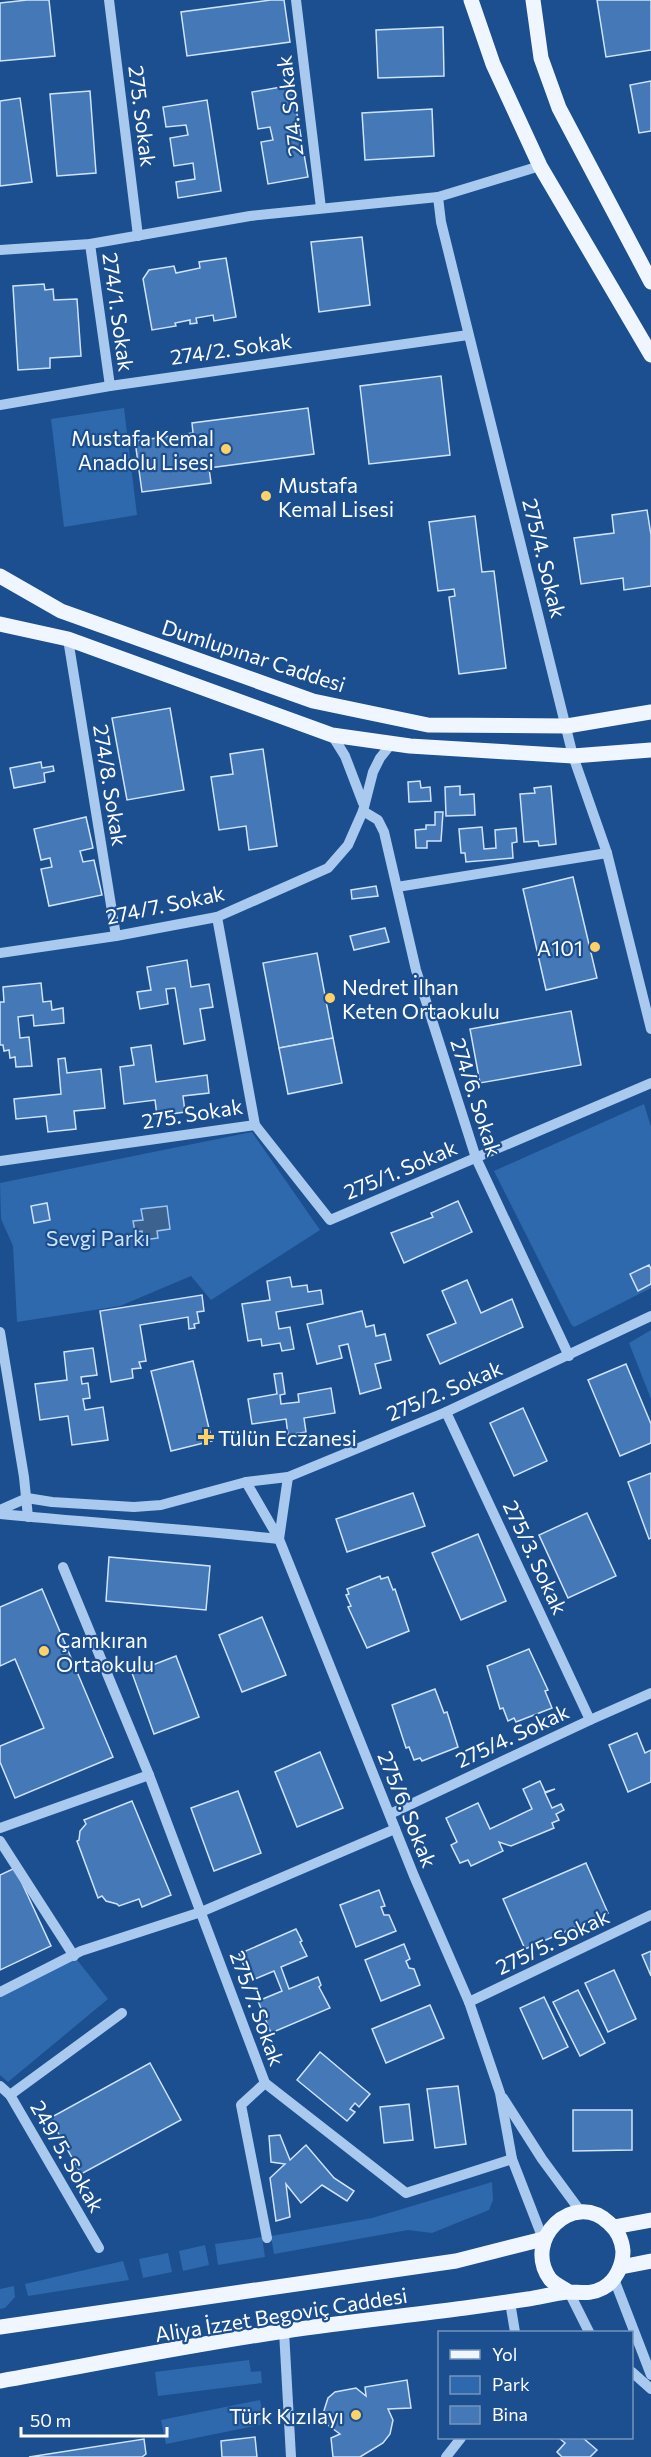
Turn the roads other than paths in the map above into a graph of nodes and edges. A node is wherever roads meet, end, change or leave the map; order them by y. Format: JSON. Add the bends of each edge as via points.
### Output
{"nodes":[{"id":1,"x":109,"y":0,"type":"edge"},
{"id":2,"x":296,"y":0,"type":"edge"},
{"id":3,"x":471,"y":0,"type":"edge"},
{"id":4,"x":533,"y":0,"type":"edge"},
{"id":5,"x":540,"y":166,"type":"junction"},
{"id":6,"x":438,"y":197,"type":"junction"},
{"id":7,"x":321,"y":208,"type":"junction"},
{"id":8,"x":138,"y":236,"type":"junction"},
{"id":9,"x":90,"y":244,"type":"junction"},
{"id":10,"x":0,"y":250,"type":"edge"},
{"id":11,"x":651,"y":282,"type":"edge"},
{"id":12,"x":468,"y":335,"type":"junction"},
{"id":13,"x":651,"y":355,"type":"edge"},
{"id":14,"x":110,"y":386,"type":"junction"},
{"id":15,"x":0,"y":405,"type":"edge"},
{"id":16,"x":0,"y":576,"type":"edge"},
{"id":17,"x":0,"y":624,"type":"edge"},
{"id":18,"x":68,"y":639,"type":"junction"},
{"id":19,"x":651,"y":712,"type":"edge"},
{"id":20,"x":567,"y":726,"type":"junction"},
{"id":21,"x":332,"y":735,"type":"junction"},
{"id":22,"x":392,"y":743,"type":"junction"},
{"id":23,"x":651,"y":750,"type":"edge"},
{"id":24,"x":573,"y":756,"type":"junction"},
{"id":25,"x":363,"y":807,"type":"junction"},
{"id":26,"x":607,"y":854,"type":"junction"},
{"id":27,"x":397,"y":887,"type":"junction"},
{"id":28,"x":217,"y":917,"type":"junction"},
{"id":29,"x":116,"y":936,"type":"junction"},
{"id":30,"x":0,"y":953,"type":"edge"},
{"id":31,"x":651,"y":1029,"type":"edge"},
{"id":32,"x":651,"y":1083,"type":"edge"},
{"id":33,"x":255,"y":1125,"type":"junction"},
{"id":34,"x":476,"y":1158,"type":"junction"},
{"id":35,"x":0,"y":1161,"type":"edge"},
{"id":36,"x":651,"y":1316,"type":"edge"},
{"id":37,"x":0,"y":1332,"type":"edge"},
{"id":38,"x":569,"y":1356,"type":"junction"},
{"id":39,"x":447,"y":1412,"type":"junction"},
{"id":40,"x":288,"y":1477,"type":"junction"},
{"id":41,"x":246,"y":1482,"type":"junction"},
{"id":42,"x":27,"y":1498,"type":"junction"},
{"id":43,"x":0,"y":1510,"type":"edge"},
{"id":44,"x":0,"y":1514,"type":"edge"},
{"id":45,"x":28,"y":1517,"type":"junction"},
{"id":46,"x":279,"y":1539,"type":"junction"},
{"id":47,"x":63,"y":1567,"type":"dead end"},
{"id":48,"x":651,"y":1693,"type":"edge"},
{"id":49,"x":590,"y":1720,"type":"junction"},
{"id":50,"x":149,"y":1776,"type":"junction"},
{"id":51,"x":390,"y":1814,"type":"junction"},
{"id":52,"x":0,"y":1828,"type":"edge"},
{"id":53,"x":395,"y":1828,"type":"junction"},
{"id":54,"x":0,"y":1841,"type":"edge"},
{"id":55,"x":201,"y":1912,"type":"junction"},
{"id":56,"x":651,"y":1915,"type":"edge"},
{"id":57,"x":74,"y":1956,"type":"junction"},
{"id":58,"x":0,"y":1992,"type":"edge"},
{"id":59,"x":469,"y":2002,"type":"junction"},
{"id":60,"x":122,"y":2013,"type":"dead end"},
{"id":61,"x":265,"y":2083,"type":"junction"},
{"id":62,"x":0,"y":2086,"type":"edge"},
{"id":63,"x":500,"y":2093,"type":"junction"},
{"id":64,"x":10,"y":2095,"type":"junction"},
{"id":65,"x":512,"y":2159,"type":"junction"},
{"id":66,"x":581,"y":2212,"type":"junction"},
{"id":67,"x":651,"y":2220,"type":"edge"},
{"id":68,"x":614,"y":2227,"type":"junction"},
{"id":69,"x":267,"y":2238,"type":"dead end"},
{"id":70,"x":543,"y":2240,"type":"junction"},
{"id":71,"x":99,"y":2248,"type":"dead end"},
{"id":72,"x":651,"y":2261,"type":"edge"},
{"id":73,"x":617,"y":2273,"type":"junction"},
{"id":74,"x":569,"y":2292,"type":"junction"},
{"id":75,"x":510,"y":2302,"type":"junction"},
{"id":76,"x":0,"y":2327,"type":"edge"},
{"id":77,"x":284,"y":2331,"type":"junction"},
{"id":78,"x":515,"y":2331,"type":"edge"},
{"id":79,"x":588,"y":2331,"type":"edge"},
{"id":80,"x":633,"y":2373,"type":"edge"},
{"id":81,"x":651,"y":2375,"type":"edge"},
{"id":82,"x":0,"y":2381,"type":"edge"},
{"id":83,"x":651,"y":2389,"type":"edge"},
{"id":84,"x":460,"y":2439,"type":"edge"},
{"id":85,"x":291,"y":2457,"type":"edge"},
{"id":86,"x":446,"y":2457,"type":"edge"}],
"edges":[{"from":1,"to":8,"type":"street","name":"275. Sokak"},
{"from":2,"to":7,"type":"street","name":"274. Sokak"},
{"from":3,"to":5,"type":"main road","via":[[493,64]]},
{"from":4,"to":11,"type":"main road","via":[[541,58],[559,108]]},
{"from":5,"to":6,"type":"street"},
{"from":5,"to":13,"type":"main road"},
{"from":6,"to":7,"type":"street"},
{"from":6,"to":12,"type":"street","name":"275/4. Sokak"},
{"from":7,"to":8,"type":"street"},
{"from":8,"to":9,"type":"street"},
{"from":9,"to":10,"type":"street"},
{"from":9,"to":14,"type":"street","name":"274/1. Sokak"},
{"from":12,"to":14,"type":"street","name":"274/2. Sokak"},
{"from":12,"to":20,"type":"street","name":"275/4. Sokak"},
{"from":14,"to":15,"type":"street","name":"274/2. Sokak"},
{"from":16,"to":20,"type":"main road","name":"Dumlupınar Caddesi","via":[[62,611],[313,701],[428,725]]},
{"from":17,"to":18,"type":"main road"},
{"from":18,"to":21,"type":"main road"},
{"from":18,"to":29,"type":"street","name":"274/8. Sokak"},
{"from":19,"to":20,"type":"main road","name":"Dumlupınar Caddesi"},
{"from":20,"to":24,"type":"street","name":"275/4. Sokak"},
{"from":21,"to":22,"type":"main road"},
{"from":21,"to":25,"type":"street","via":[[345,756]]},
{"from":22,"to":24,"type":"main road"},
{"from":22,"to":25,"type":"street","name":"274/7. Sokak","via":[[380,758]]},
{"from":23,"to":24,"type":"main road"},
{"from":24,"to":26,"type":"street","name":"275/4. Sokak"},
{"from":25,"to":27,"type":"street","name":"274/6. Sokak","via":[[378,820],[384,832]]},
{"from":25,"to":28,"type":"street","name":"274/7. Sokak","via":[[348,845],[328,868]]},
{"from":26,"to":27,"type":"street"},
{"from":26,"to":31,"type":"street","name":"275/4. Sokak"},
{"from":27,"to":34,"type":"street","name":"274/6. Sokak","via":[[416,970]]},
{"from":28,"to":29,"type":"street","name":"274/7. Sokak"},
{"from":28,"to":33,"type":"street","name":"275. Sokak"},
{"from":29,"to":30,"type":"street","name":"274/7. Sokak"},
{"from":32,"to":34,"type":"street","name":"275/1. Sokak"},
{"from":33,"to":34,"type":"street","name":"275/1. Sokak","via":[[330,1220]]},
{"from":33,"to":35,"type":"street","name":"275. Sokak"},
{"from":34,"to":38,"type":"street","name":"274/6. Sokak"},
{"from":36,"to":38,"type":"street","name":"275/2. Sokak"},
{"from":37,"to":42,"type":"street"},
{"from":38,"to":39,"type":"street","name":"275/2. Sokak"},
{"from":39,"to":40,"type":"street","name":"275/2. Sokak"},
{"from":39,"to":49,"type":"street","name":"275/3. Sokak"},
{"from":40,"to":41,"type":"street","name":"275/2. Sokak"},
{"from":40,"to":46,"type":"street"},
{"from":41,"to":42,"type":"street","name":"275/2. Sokak","via":[[161,1505]]},
{"from":41,"to":46,"type":"street"},
{"from":42,"to":43,"type":"street"},
{"from":42,"to":45,"type":"street"},
{"from":44,"to":45,"type":"street"},
{"from":45,"to":46,"type":"street"},
{"from":46,"to":51,"type":"street","name":"275/6. Sokak"},
{"from":47,"to":50,"type":"street","name":"275/7. Sokak"},
{"from":48,"to":49,"type":"street","name":"275/4. Sokak"},
{"from":49,"to":51,"type":"street","name":"275/4. Sokak"},
{"from":50,"to":52,"type":"street"},
{"from":50,"to":55,"type":"street","name":"275/7. Sokak"},
{"from":51,"to":53,"type":"street","name":"275/6. Sokak"},
{"from":53,"to":55,"type":"street"},
{"from":53,"to":59,"type":"street","name":"275/6. Sokak"},
{"from":54,"to":57,"type":"street"},
{"from":55,"to":57,"type":"street"},
{"from":55,"to":61,"type":"street","name":"275/7. Sokak"},
{"from":56,"to":59,"type":"street","name":"275/5. Sokak"},
{"from":57,"to":58,"type":"street"},
{"from":59,"to":63,"type":"street","name":"275/6. Sokak"},
{"from":60,"to":64,"type":"street"},
{"from":61,"to":65,"type":"street","name":"275/7. Sokak","via":[[406,2193]]},
{"from":61,"to":69,"type":"street","via":[[241,2105]]},
{"from":62,"to":64,"type":"street","name":"249/5. Sokak"},
{"from":63,"to":65,"type":"street","name":"275/6. Sokak"},
{"from":63,"to":66,"type":"street","name":"275/6. Sokak"},
{"from":64,"to":71,"type":"street","name":"249/5. Sokak"},
{"from":65,"to":70,"type":"street","name":"275/6. Sokak"},
{"from":66,"to":68,"type":"main road","via":[[593,2213]]},
{"from":66,"to":70,"type":"main road","via":[[558,2220]]},
{"from":67,"to":68,"type":"main road"},
{"from":68,"to":73,"type":"main road","via":[[623,2246]]},
{"from":70,"to":74,"type":"main road","via":[[542,2261],[551,2280]]},
{"from":70,"to":76,"type":"main road","name":"Aliya İzzet Begoviç Caddesi","via":[[456,2260]]},
{"from":72,"to":73,"type":"main road","name":"Aliya İzzet Begoviç Caddesi"},
{"from":73,"to":74,"type":"main road","name":"Aliya İzzet Begoviç Caddesi","via":[[605,2288],[594,2293]]},
{"from":73,"to":81,"type":"street"},
{"from":74,"to":75,"type":"main road","name":"Aliya İzzet Begoviç Caddesi"},
{"from":74,"to":79,"type":"street"},
{"from":75,"to":77,"type":"main road","name":"Aliya İzzet Begoviç Caddesi"},
{"from":75,"to":78,"type":"street"},
{"from":77,"to":82,"type":"main road","name":"Aliya İzzet Begoviç Caddesi"},
{"from":77,"to":85,"type":"street"},
{"from":80,"to":83,"type":"street"},
{"from":84,"to":86,"type":"street"}]}
